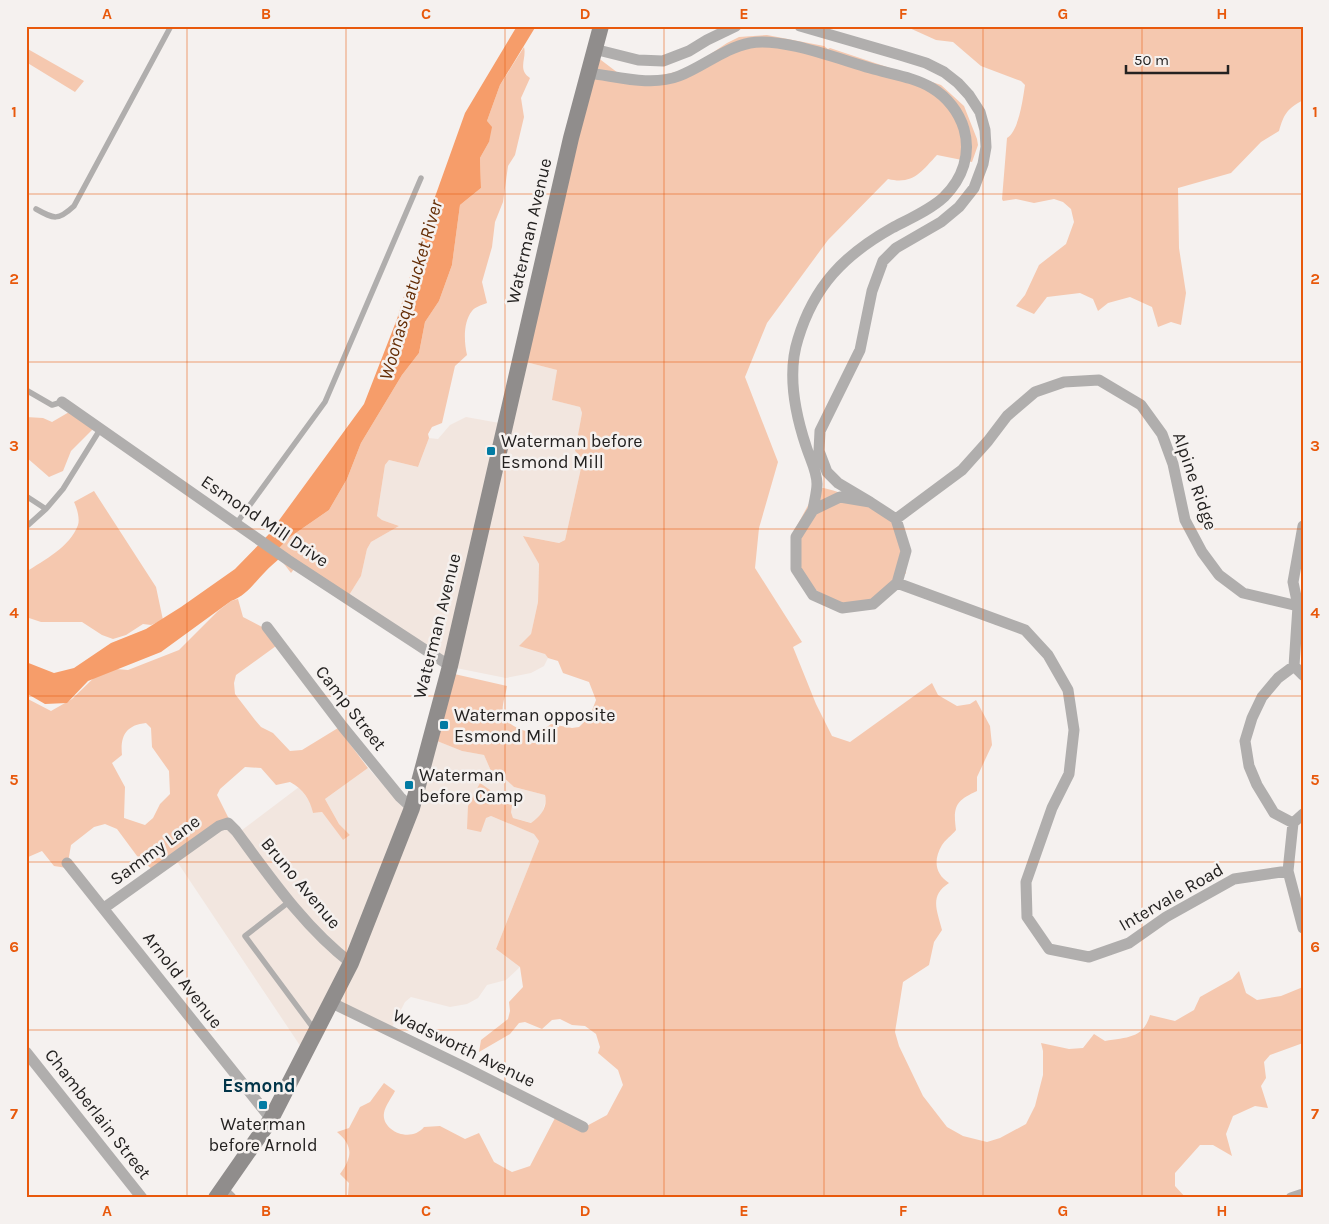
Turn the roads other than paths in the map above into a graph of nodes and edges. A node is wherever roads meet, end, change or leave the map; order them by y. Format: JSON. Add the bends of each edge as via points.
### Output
{"nodes":[{"id":1,"x":171,"y":26,"type":"edge"},
{"id":2,"x":601,"y":26,"type":"edge"},
{"id":3,"x":736,"y":26,"type":"edge"},
{"id":4,"x":800,"y":26,"type":"edge"},
{"id":5,"x":813,"y":29,"type":"junction"},
{"id":6,"x":594,"y":49,"type":"junction"},
{"id":7,"x":808,"y":50,"type":"junction"},
{"id":8,"x":588,"y":73,"type":"junction"},
{"id":9,"x":422,"y":178,"type":"dead end"},
{"id":10,"x":36,"y":209,"type":"dead end"},
{"id":11,"x":897,"y":225,"type":"junction"},
{"id":12,"x":909,"y":240,"type":"junction"},
{"id":13,"x":26,"y":390,"type":"edge"},
{"id":14,"x":62,"y":402,"type":"joint"},
{"id":15,"x":101,"y":428,"type":"junction"},
{"id":16,"x":26,"y":496,"type":"edge"},
{"id":17,"x":870,"y":502,"type":"junction"},
{"id":18,"x":46,"y":509,"type":"junction"},
{"id":19,"x":812,"y":510,"type":"junction"},
{"id":20,"x":896,"y":520,"type":"junction"},
{"id":21,"x":236,"y":524,"type":"junction"},
{"id":22,"x":1303,"y":526,"type":"edge"},
{"id":23,"x":26,"y":527,"type":"edge"},
{"id":24,"x":897,"y":583,"type":"junction"},
{"id":25,"x":1300,"y":602,"type":"edge"},
{"id":26,"x":267,"y":627,"type":"dead end"},
{"id":27,"x":450,"y":666,"type":"junction"},
{"id":28,"x":1294,"y":666,"type":"junction"},
{"id":29,"x":1303,"y":675,"type":"edge"},
{"id":30,"x":412,"y":808,"type":"junction"},
{"id":31,"x":1303,"y":814,"type":"edge"},
{"id":32,"x":228,"y":823,"type":"joint"},
{"id":33,"x":1293,"y":823,"type":"junction"},
{"id":34,"x":67,"y":863,"type":"dead end"},
{"id":35,"x":1288,"y":871,"type":"junction"},
{"id":36,"x":290,"y":901,"type":"junction"},
{"id":37,"x":104,"y":908,"type":"junction"},
{"id":38,"x":1303,"y":928,"type":"edge"},
{"id":39,"x":351,"y":963,"type":"junction"},
{"id":40,"x":330,"y":1002,"type":"junction"},
{"id":41,"x":315,"y":1030,"type":"junction"},
{"id":42,"x":26,"y":1052,"type":"edge"},
{"id":43,"x":271,"y":1119,"type":"junction"},
{"id":44,"x":583,"y":1127,"type":"dead end"},
{"id":45,"x":1303,"y":1194,"type":"edge"},
{"id":46,"x":223,"y":1195,"type":"edge"},
{"id":47,"x":142,"y":1198,"type":"edge"},
{"id":48,"x":1291,"y":1198,"type":"edge"}],
"edges":[{"from":1,"to":10,"type":"lane","via":[[74,206],[63,216],[52,218]]},
{"from":2,"to":6,"type":"main road","name":"Waterman Avenue"},
{"from":3,"to":6,"type":"street","via":[[663,61],[638,60]]},
{"from":4,"to":5,"type":"street"},
{"from":5,"to":7,"type":"street"},
{"from":5,"to":12,"type":"street","via":[[944,72],[970,95],[980,112],[986,147],[974,188],[941,222]]},
{"from":6,"to":8,"type":"main road","name":"Waterman Avenue"},
{"from":7,"to":8,"type":"street","via":[[767,42],[750,43],[665,81]]},
{"from":7,"to":11,"type":"street","via":[[923,83],[945,98],[962,122],[967,153],[955,184],[934,205]]},
{"from":8,"to":27,"type":"main road","name":"Waterman Avenue"},
{"from":9,"to":21,"type":"lane","via":[[325,402]]},
{"from":11,"to":12,"type":"street"},
{"from":11,"to":19,"type":"street","via":[[862,247],[830,275],[805,316],[796,342],[793,371],[795,406],[817,486]]},
{"from":12,"to":17,"type":"street","via":[[883,262],[872,292],[860,350],[820,431],[818,451],[827,472],[838,484]]},
{"from":13,"to":14,"type":"lane","via":[[52,405]]},
{"from":14,"to":15,"type":"street","name":"Esmond Mill Drive"},
{"from":15,"to":18,"type":"lane","via":[[63,489]]},
{"from":15,"to":21,"type":"street","name":"Esmond Mill Drive"},
{"from":16,"to":18,"type":"lane"},
{"from":17,"to":19,"type":"street","via":[[840,497]]},
{"from":17,"to":20,"type":"street"},
{"from":18,"to":23,"type":"lane"},
{"from":19,"to":24,"type":"street","via":[[796,537],[796,569],[813,595],[842,608],[874,604]]},
{"from":20,"to":24,"type":"street","via":[[906,551]]},
{"from":20,"to":25,"type":"street","name":"Alpine Ridge","via":[[962,470],[1007,416],[1035,392],[1064,382],[1099,380],[1141,405],[1162,434],[1173,464],[1185,520],[1219,575],[1243,593]]},
{"from":21,"to":27,"type":"street","name":"Esmond Mill Drive"},
{"from":22,"to":25,"type":"street","via":[[1293,582]]},
{"from":24,"to":35,"type":"street","name":"Intervale Road","via":[[1025,630],[1048,655],[1068,690],[1074,730],[1069,774],[1052,808],[1026,882],[1027,917],[1049,950],[1089,957],[1129,943],[1234,879]]},
{"from":25,"to":28,"type":"street"},
{"from":26,"to":30,"type":"street","name":"Camp Street","via":[[343,727]]},
{"from":27,"to":30,"type":"main road","name":"Waterman Avenue"},
{"from":28,"to":29,"type":"street"},
{"from":28,"to":33,"type":"street","via":[[1278,678],[1262,697],[1245,741],[1249,766],[1257,785],[1274,814]]},
{"from":30,"to":39,"type":"main road","name":"Waterman Avenue"},
{"from":31,"to":33,"type":"street"},
{"from":32,"to":36,"type":"street","name":"Bruno Avenue"},
{"from":32,"to":37,"type":"street","name":"Sammy Lane","via":[[219,826]]},
{"from":33,"to":35,"type":"street"},
{"from":34,"to":37,"type":"street","name":"Arnold Avenue"},
{"from":35,"to":38,"type":"street"},
{"from":36,"to":39,"type":"street","name":"Bruno Avenue","via":[[333,949]]},
{"from":36,"to":41,"type":"lane","via":[[245,936]]},
{"from":37,"to":43,"type":"street","name":"Arnold Avenue"},
{"from":39,"to":40,"type":"main road","name":"Waterman Avenue"},
{"from":40,"to":41,"type":"main road","name":"Waterman Avenue"},
{"from":40,"to":44,"type":"street","name":"Wadsworth Avenue"},
{"from":41,"to":43,"type":"main road","name":"Waterman Avenue"},
{"from":42,"to":47,"type":"street","name":"Chamberlain Street"},
{"from":43,"to":46,"type":"main road","name":"Waterman Avenue"},
{"from":45,"to":48,"type":"street"}]}
